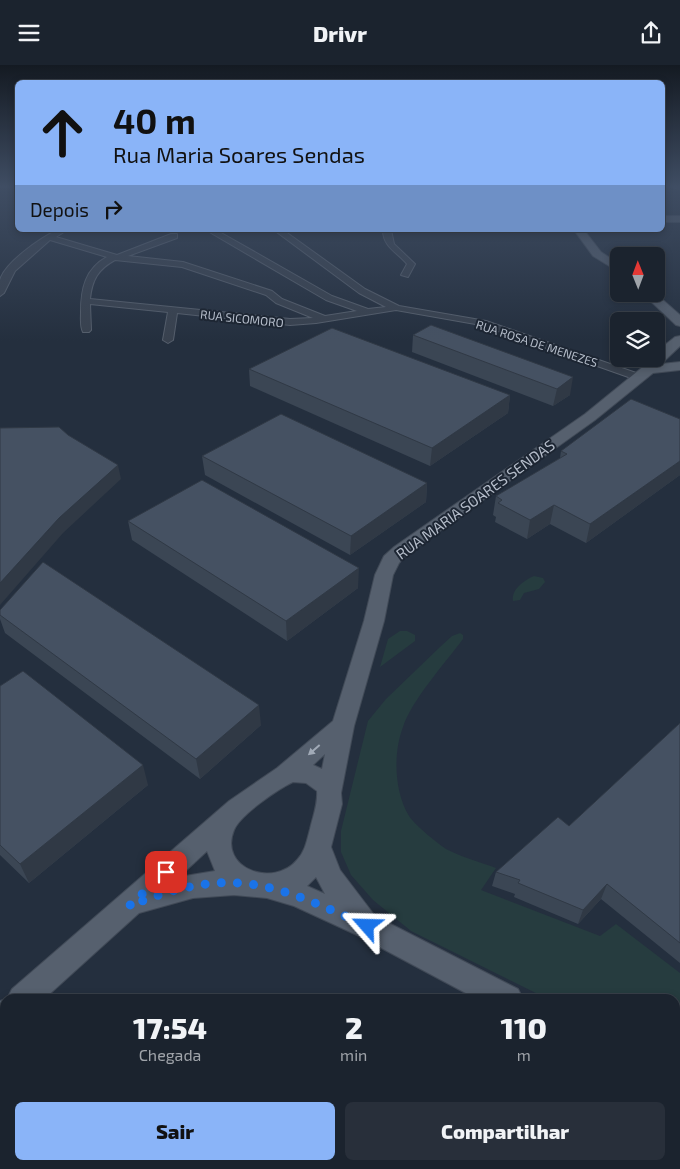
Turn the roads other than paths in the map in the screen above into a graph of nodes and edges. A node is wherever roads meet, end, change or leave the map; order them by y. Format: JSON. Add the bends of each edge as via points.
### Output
{"nodes":[{"id":1,"x":48,"y":237,"type":"edge"},
{"id":2,"x":50,"y":238,"type":"edge"},
{"id":3,"x":170,"y":238,"type":"edge"},
{"id":4,"x":223,"y":238,"type":"edge"},
{"id":5,"x":288,"y":238,"type":"edge"},
{"id":6,"x":386,"y":238,"type":"edge"},
{"id":7,"x":584,"y":238,"type":"edge"},
{"id":8,"x":117,"y":257,"type":"junction"},
{"id":9,"x":610,"y":262,"type":"edge"},
{"id":10,"x":405,"y":275,"type":"dead end"},
{"id":11,"x":0,"y":293,"type":"edge"},
{"id":12,"x":86,"y":301,"type":"junction"},
{"id":13,"x":659,"y":303,"type":"edge"},
{"id":14,"x":397,"y":308,"type":"junction"},
{"id":15,"x":173,"y":310,"type":"junction"},
{"id":16,"x":364,"y":311,"type":"junction"},
{"id":17,"x":326,"y":320,"type":"junction"},
{"id":18,"x":680,"y":322,"type":"edge"},
{"id":19,"x":86,"y":330,"type":"dead end"},
{"id":20,"x":168,"y":340,"type":"dead end"},
{"id":21,"x":679,"y":342,"type":"edge"},
{"id":22,"x":665,"y":352,"type":"edge"},
{"id":23,"x":665,"y":360,"type":"edge"},
{"id":24,"x":680,"y":365,"type":"edge"},
{"id":25,"x":650,"y":367,"type":"edge"},
{"id":26,"x":644,"y":373,"type":"junction"},
{"id":27,"x":343,"y":726,"type":"junction"},
{"id":28,"x":286,"y":774,"type":"junction"},
{"id":29,"x":329,"y":794,"type":"junction"},
{"id":30,"x":233,"y":812,"type":"junction"},
{"id":31,"x":319,"y":849,"type":"junction"},
{"id":32,"x":257,"y":884,"type":"junction"},
{"id":33,"x":129,"y":906,"type":"junction"},
{"id":34,"x":367,"y":926,"type":"junction"},
{"id":35,"x":28,"y":994,"type":"edge"},
{"id":36,"x":498,"y":994,"type":"edge"}],
"edges":[{"from":1,"to":11,"type":"street","via":[[8,274]]},
{"from":2,"to":8,"type":"street"},
{"from":3,"to":8,"type":"street"},
{"from":4,"to":16,"type":"street","via":[[329,298]]},
{"from":5,"to":14,"type":"street","name":"RUA ROSA DE MENEZES","via":[[362,291]]},
{"from":6,"to":10,"type":"street","via":[[410,264]]},
{"from":7,"to":9,"type":"main road","via":[[593,250]]},
{"from":8,"to":12,"type":"street","via":[[105,261],[93,271],[86,289]]},
{"from":8,"to":17,"type":"street","via":[[183,265],[268,293],[279,301]]},
{"from":12,"to":15,"type":"street","name":"RUA SICOMORO"},
{"from":12,"to":19,"type":"street"},
{"from":13,"to":18,"type":"main road"},
{"from":14,"to":16,"type":"street","name":"RUA SICOMORO"},
{"from":14,"to":26,"type":"street","name":"RUA ROSA DE MENEZES","via":[[483,323]]},
{"from":15,"to":17,"type":"street","name":"RUA SICOMORO","via":[[266,321]]},
{"from":15,"to":20,"type":"street"},
{"from":16,"to":17,"type":"street","name":"RUA SICOMORO"},
{"from":21,"to":22,"type":"main road","name":"RUA MARIA SOARES SENDAS"},
{"from":23,"to":24,"type":"main road"},
{"from":24,"to":26,"type":"main road"},
{"from":25,"to":26,"type":"main road","name":"RUA MARIA SOARES SENDAS"},
{"from":26,"to":27,"type":"main road","name":"RUA MARIA SOARES SENDAS","via":[[590,417],[396,555],[384,575]]},
{"from":27,"to":28,"type":"main road","one_way":true},
{"from":27,"to":29,"type":"main road","name":"RUA MARIA SOARES SENDAS"},
{"from":28,"to":29,"type":"main road","via":[[314,775],[325,784]]},
{"from":28,"to":30,"type":"main road"},
{"from":29,"to":31,"type":"main road"},
{"from":30,"to":32,"type":"main road","via":[[220,831],[219,853],[228,870],[241,880]]},
{"from":30,"to":33,"type":"main road"},
{"from":31,"to":32,"type":"main road","via":[[310,865],[298,876],[283,883]]},
{"from":31,"to":34,"type":"main road","via":[[332,879]]},
{"from":32,"to":33,"type":"main road","via":[[219,882],[190,885]]},
{"from":32,"to":34,"type":"main road","via":[[299,895]]},
{"from":33,"to":35,"type":"main road"},
{"from":34,"to":36,"type":"main road"}]}
